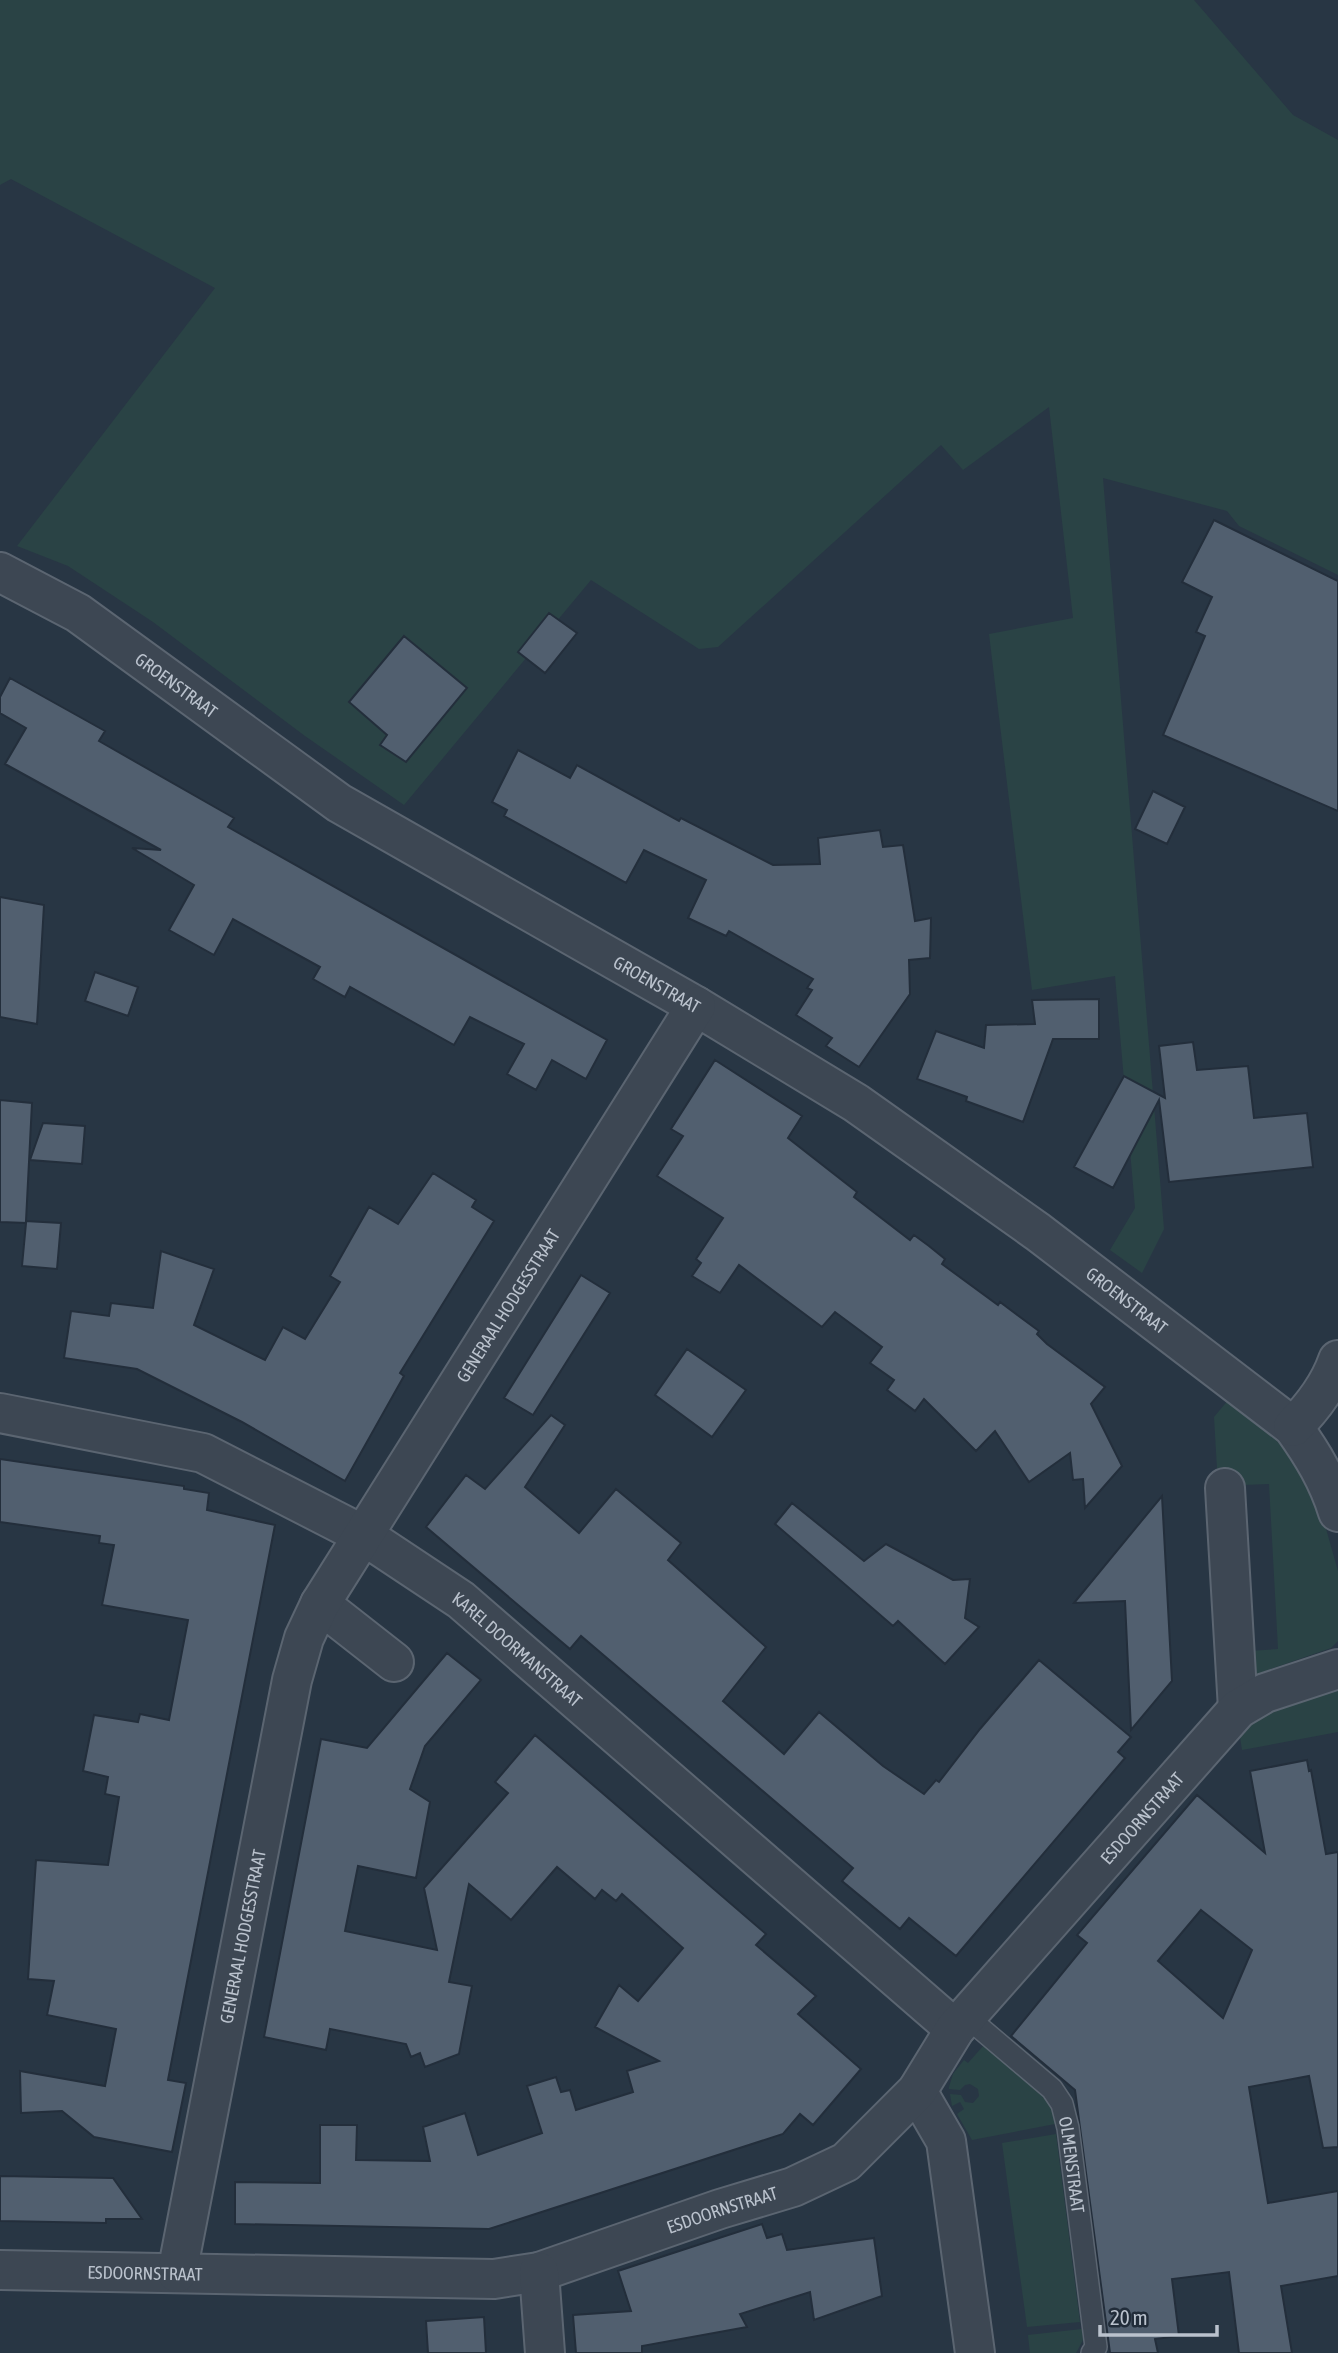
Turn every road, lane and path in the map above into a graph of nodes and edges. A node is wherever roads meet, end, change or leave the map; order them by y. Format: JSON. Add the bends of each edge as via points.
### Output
{"nodes":[{"id":1,"x":0,"y":572,"type":"edge"},
{"id":2,"x":696,"y":1006,"type":"junction"},
{"id":3,"x":1338,"y":1360,"type":"edge"},
{"id":4,"x":0,"y":1413,"type":"edge"},
{"id":5,"x":1293,"y":1427,"type":"junction"},
{"id":6,"x":1225,"y":1488,"type":"dead end"},
{"id":7,"x":1338,"y":1512,"type":"edge"},
{"id":8,"x":363,"y":1535,"type":"junction"},
{"id":9,"x":320,"y":1604,"type":"junction"},
{"id":10,"x":394,"y":1662,"type":"dead end"},
{"id":11,"x":1338,"y":1670,"type":"edge"},
{"id":12,"x":1238,"y":1709,"type":"junction"},
{"id":13,"x":961,"y":2023,"type":"junction"},
{"id":14,"x":917,"y":2091,"type":"junction"},
{"id":15,"x":0,"y":2270,"type":"edge"},
{"id":16,"x":539,"y":2272,"type":"junction"},
{"id":17,"x":177,"y":2273,"type":"junction"},
{"id":18,"x":545,"y":2353,"type":"edge"},
{"id":19,"x":975,"y":2353,"type":"edge"},
{"id":20,"x":1092,"y":2353,"type":"edge"}],
"edges":[{"from":1,"to":2,"type":"street","name":"GROENSTRAAT","via":[[78,613],[339,803]]},
{"from":2,"to":5,"type":"street","name":"GROENSTRAAT","via":[[856,1103],[1038,1232]]},
{"from":2,"to":8,"type":"street","name":"GENERAAL HODGESSTRAAT"},
{"from":3,"to":5,"type":"street","via":[[1310,1410]]},
{"from":4,"to":8,"type":"street","name":"KAREL DOORMANSTRAAT","via":[[203,1453]]},
{"from":5,"to":7,"type":"street","name":"GROENSTRAAT","via":[[1319,1464]]},
{"from":6,"to":12,"type":"street"},
{"from":8,"to":9,"type":"street","name":"GENERAAL HODGESSTRAAT"},
{"from":8,"to":13,"type":"street","name":"KAREL DOORMANSTRAAT","via":[[461,1600]]},
{"from":9,"to":10,"type":"street"},
{"from":9,"to":17,"type":"street","name":"GENERAAL HODGESSTRAAT","via":[[292,1680]]},
{"from":11,"to":12,"type":"street","name":"ESDOORNSTRAAT","via":[[1265,1692]]},
{"from":12,"to":13,"type":"street","name":"ESDOORNSTRAAT"},
{"from":13,"to":14,"type":"street","name":"ESDOORNSTRAAT"},
{"from":13,"to":20,"type":"lane","name":"OLMENSTRAAT","via":[[1052,2089],[1062,2104],[1096,2347]]},
{"from":14,"to":16,"type":"street","name":"ESDOORNSTRAAT","via":[[846,2162],[793,2187]]},
{"from":14,"to":19,"type":"street","via":[[946,2141]]},
{"from":15,"to":17,"type":"street","name":"ESDOORNSTRAAT"},
{"from":16,"to":17,"type":"street","name":"ESDOORNSTRAAT","via":[[494,2279]]},
{"from":16,"to":18,"type":"street"}]}
